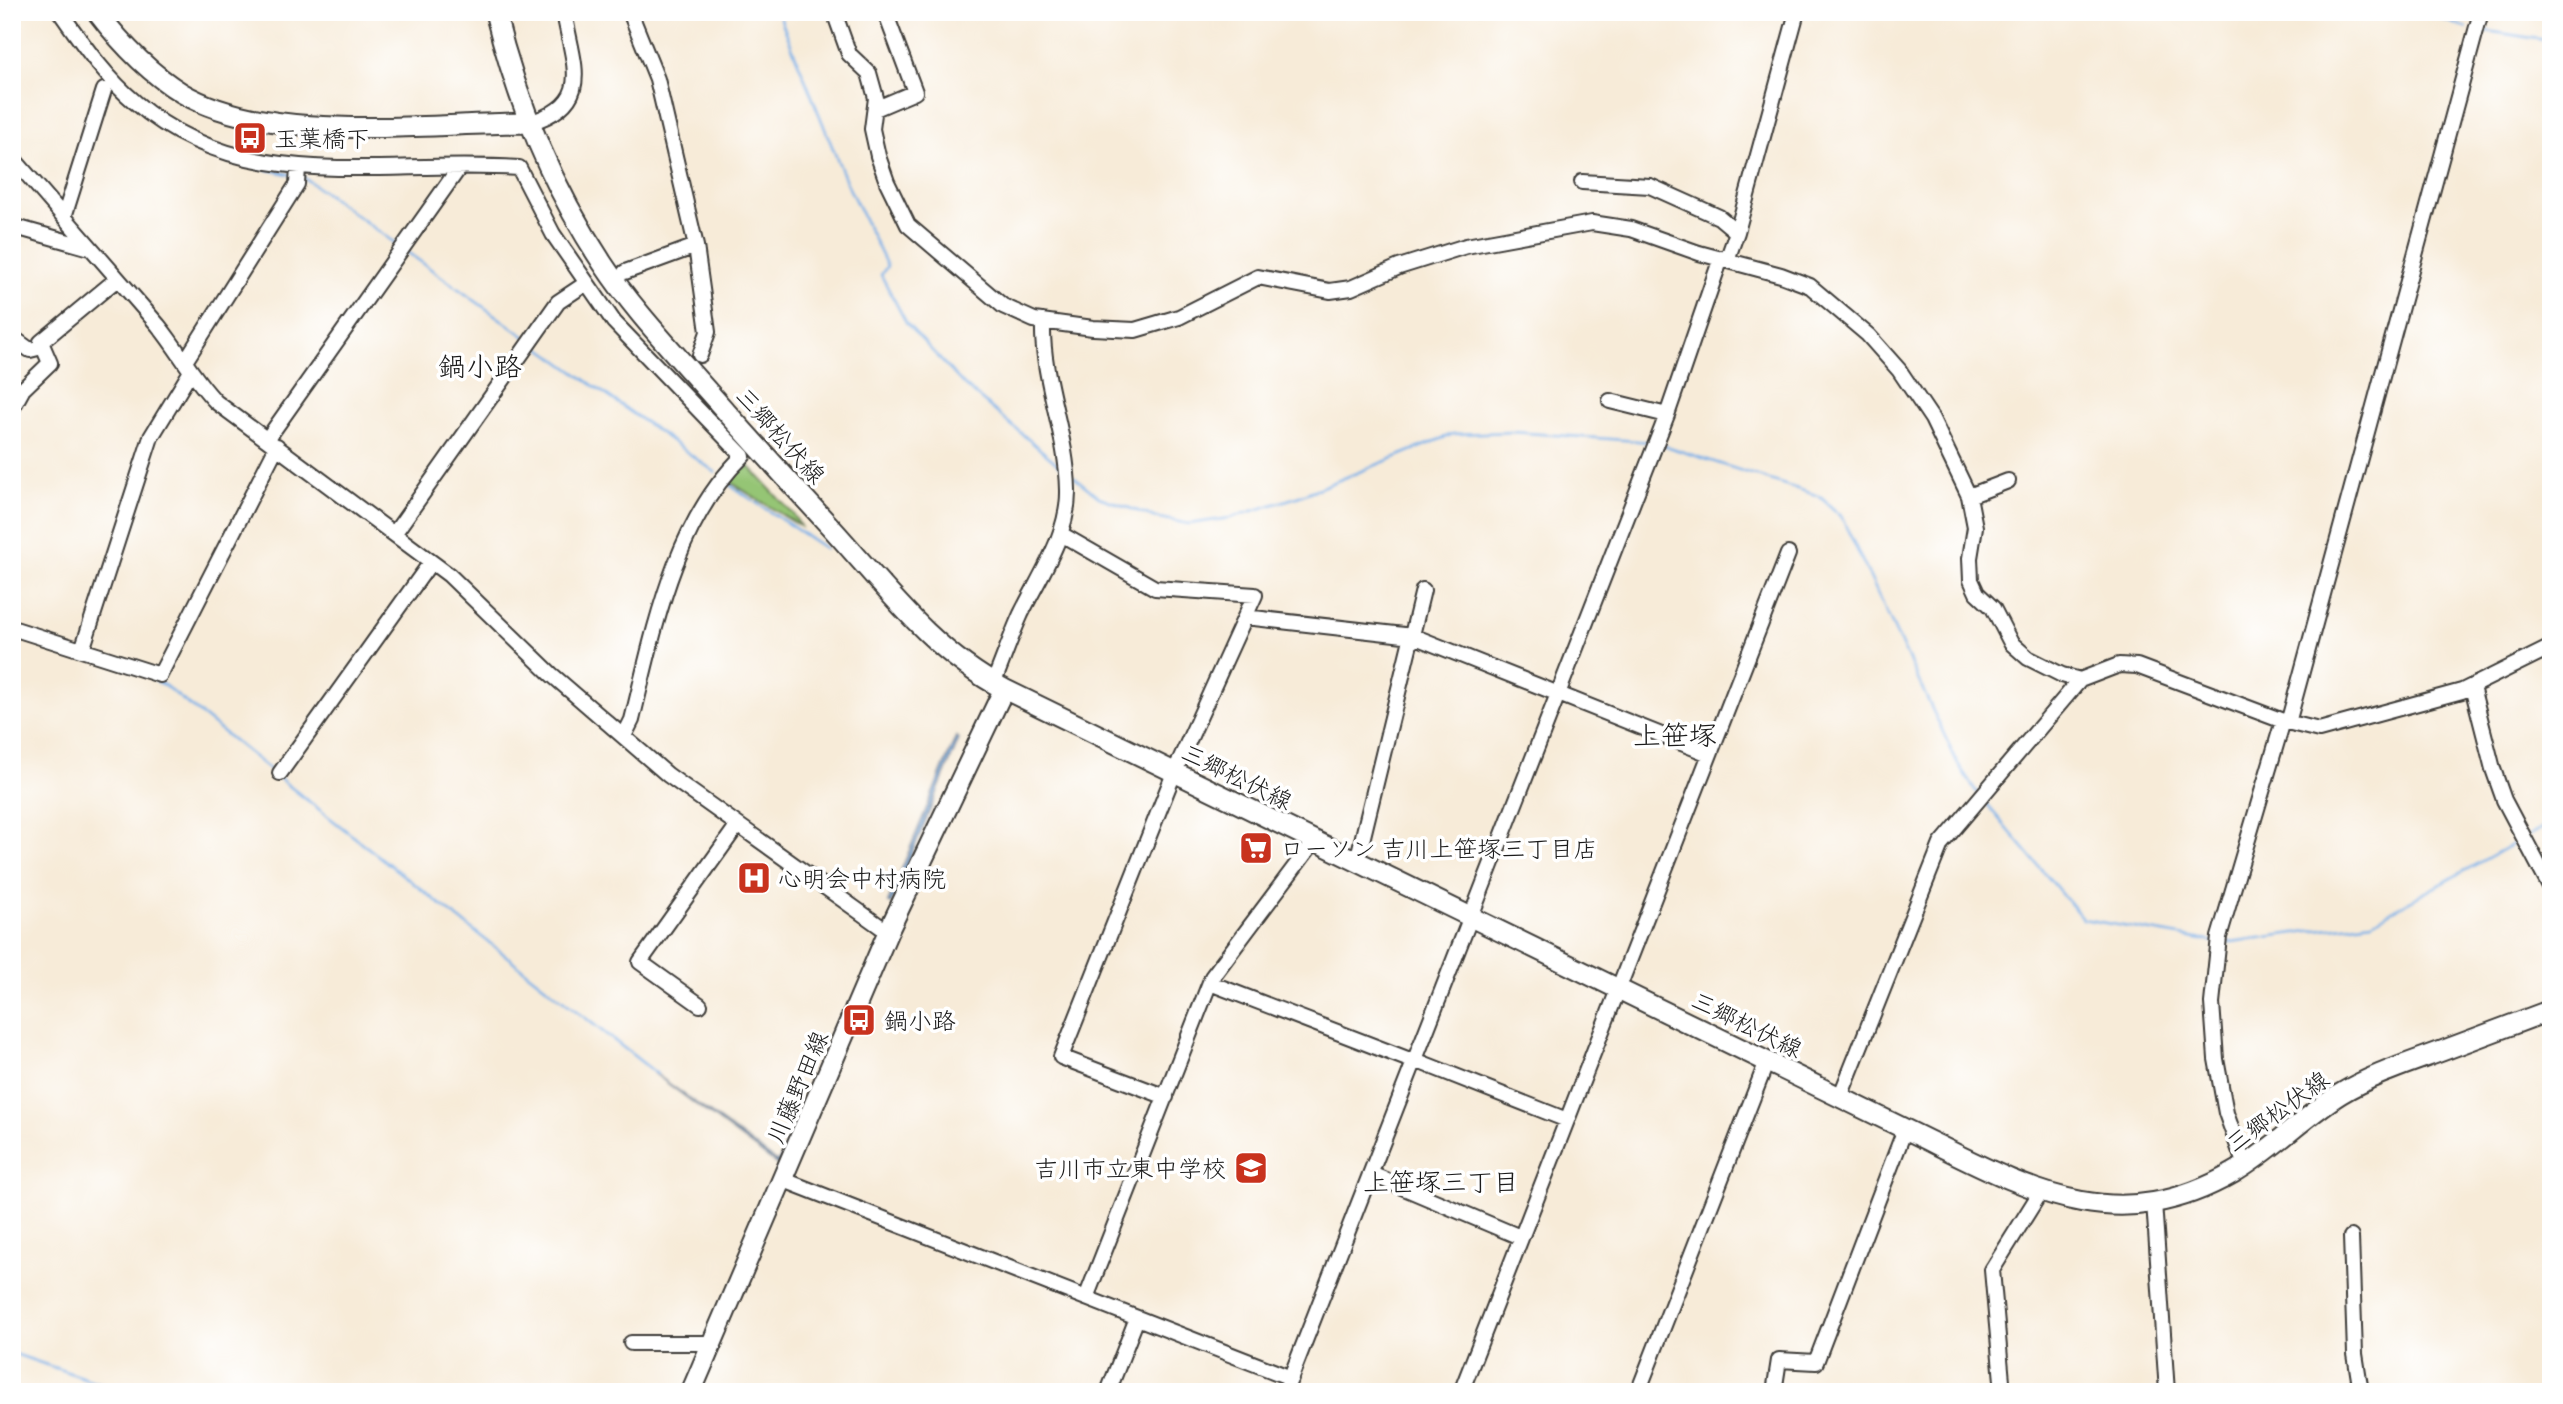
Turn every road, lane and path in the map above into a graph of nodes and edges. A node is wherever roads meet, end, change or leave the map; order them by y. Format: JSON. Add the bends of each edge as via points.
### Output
{"nodes":[{"id":1,"x":60,"y":12,"type":"edge"},
{"id":2,"x":97,"y":12,"type":"edge"},
{"id":3,"x":495,"y":12,"type":"edge"},
{"id":4,"x":564,"y":12,"type":"edge"},
{"id":5,"x":629,"y":12,"type":"edge"},
{"id":6,"x":834,"y":12,"type":"edge"},
{"id":7,"x":885,"y":12,"type":"edge"},
{"id":8,"x":1797,"y":12,"type":"edge"},
{"id":9,"x":2481,"y":12,"type":"edge"},
{"id":10,"x":104,"y":90,"type":"dead end"},
{"id":11,"x":875,"y":109,"type":"junction"},
{"id":12,"x":529,"y":123,"type":"junction"},
{"id":13,"x":12,"y":157,"type":"edge"},
{"id":14,"x":298,"y":167,"type":"junction"},
{"id":15,"x":459,"y":168,"type":"junction"},
{"id":16,"x":1582,"y":182,"type":"dead end"},
{"id":17,"x":64,"y":217,"type":"junction"},
{"id":18,"x":12,"y":226,"type":"edge"},
{"id":19,"x":1737,"y":232,"type":"junction"},
{"id":20,"x":696,"y":246,"type":"junction"},
{"id":21,"x":92,"y":249,"type":"junction"},
{"id":22,"x":1724,"y":259,"type":"junction"},
{"id":23,"x":625,"y":272,"type":"dead end"},
{"id":24,"x":117,"y":279,"type":"junction"},
{"id":25,"x":591,"y":285,"type":"junction"},
{"id":26,"x":1043,"y":321,"type":"junction"},
{"id":27,"x":12,"y":337,"type":"edge"},
{"id":28,"x":42,"y":347,"type":"junction"},
{"id":29,"x":700,"y":355,"type":"dead end"},
{"id":30,"x":188,"y":366,"type":"junction"},
{"id":31,"x":17,"y":389,"type":"edge"},
{"id":32,"x":1610,"y":401,"type":"dead end"},
{"id":33,"x":12,"y":409,"type":"edge"},
{"id":34,"x":1667,"y":415,"type":"junction"},
{"id":35,"x":272,"y":442,"type":"junction"},
{"id":36,"x":2003,"y":483,"type":"dead end"},
{"id":37,"x":1969,"y":495,"type":"junction"},
{"id":38,"x":394,"y":534,"type":"junction"},
{"id":39,"x":1061,"y":534,"type":"junction"},
{"id":40,"x":1788,"y":554,"type":"dead end"},
{"id":41,"x":431,"y":562,"type":"junction"},
{"id":42,"x":1423,"y":590,"type":"dead end"},
{"id":43,"x":1245,"y":617,"type":"junction"},
{"id":44,"x":12,"y":628,"type":"edge"},
{"id":45,"x":1413,"y":636,"type":"junction"},
{"id":46,"x":2551,"y":647,"type":"edge"},
{"id":47,"x":82,"y":650,"type":"junction"},
{"id":48,"x":2080,"y":680,"type":"junction"},
{"id":49,"x":999,"y":686,"type":"junction"},
{"id":50,"x":2472,"y":687,"type":"junction"},
{"id":51,"x":1559,"y":692,"type":"junction"},
{"id":52,"x":2285,"y":722,"type":"junction"},
{"id":53,"x":624,"y":736,"type":"junction"},
{"id":54,"x":1709,"y":754,"type":"junction"},
{"id":55,"x":280,"y":773,"type":"dead end"},
{"id":56,"x":1174,"y":773,"type":"junction"},
{"id":57,"x":737,"y":826,"type":"junction"},
{"id":58,"x":1315,"y":840,"type":"junction"},
{"id":59,"x":1357,"y":861,"type":"junction"},
{"id":60,"x":2551,"y":889,"type":"edge"},
{"id":61,"x":1471,"y":916,"type":"junction"},
{"id":62,"x":888,"y":932,"type":"junction"},
{"id":63,"x":1210,"y":983,"type":"junction"},
{"id":64,"x":1620,"y":989,"type":"junction"},
{"id":65,"x":700,"y":1005,"type":"dead end"},
{"id":66,"x":2551,"y":1010,"type":"edge"},
{"id":67,"x":1415,"y":1061,"type":"junction"},
{"id":68,"x":1767,"y":1061,"type":"junction"},
{"id":69,"x":1166,"y":1097,"type":"junction"},
{"id":70,"x":1840,"y":1097,"type":"junction"},
{"id":71,"x":1567,"y":1120,"type":"junction"},
{"id":72,"x":1905,"y":1129,"type":"junction"},
{"id":73,"x":2245,"y":1166,"type":"junction"},
{"id":74,"x":1371,"y":1174,"type":"junction"},
{"id":75,"x":784,"y":1180,"type":"junction"},
{"id":76,"x":2040,"y":1193,"type":"junction"},
{"id":77,"x":2154,"y":1202,"type":"junction"},
{"id":78,"x":1520,"y":1237,"type":"junction"},
{"id":79,"x":2351,"y":1237,"type":"dead end"},
{"id":80,"x":1086,"y":1298,"type":"junction"},
{"id":81,"x":1137,"y":1318,"type":"junction"},
{"id":82,"x":631,"y":1343,"type":"dead end"},
{"id":83,"x":712,"y":1343,"type":"junction"},
{"id":84,"x":1288,"y":1385,"type":"edge"},
{"id":85,"x":691,"y":1392,"type":"edge"},
{"id":86,"x":1108,"y":1392,"type":"edge"},
{"id":87,"x":1461,"y":1392,"type":"edge"},
{"id":88,"x":1638,"y":1392,"type":"edge"},
{"id":89,"x":1774,"y":1392,"type":"edge"},
{"id":90,"x":2003,"y":1392,"type":"edge"},
{"id":91,"x":2167,"y":1392,"type":"edge"},
{"id":92,"x":2361,"y":1392,"type":"edge"}],
"edges":[{"from":1,"to":14,"type":"street","via":[[110,78],[166,126],[223,153]]},
{"from":2,"to":12,"type":"main road","via":[[152,71],[182,93],[253,120],[330,126]]},
{"from":3,"to":12,"type":"main road"},
{"from":4,"to":12,"type":"street","via":[[574,94],[561,109]]},
{"from":5,"to":20,"type":"street","via":[[657,79]]},
{"from":6,"to":11,"type":"street","via":[[849,54],[869,73]]},
{"from":7,"to":11,"type":"street","via":[[915,92]]},
{"from":8,"to":19,"type":"street"},
{"from":9,"to":52,"type":"street","via":[[2300,686]]},
{"from":10,"to":17,"type":"street"},
{"from":11,"to":26,"type":"street","via":[[872,129],[878,156],[908,225],[1003,306]]},
{"from":12,"to":49,"type":"main road","name":"三郷松伏線","via":[[576,220],[633,306],[921,627],[951,655]]},
{"from":13,"to":17,"type":"street"},
{"from":14,"to":15,"type":"street"},
{"from":14,"to":30,"type":"street","via":[[297,184]]},
{"from":15,"to":25,"type":"street","via":[[519,169],[553,234]]},
{"from":15,"to":35,"type":"street"},
{"from":16,"to":19,"type":"street","via":[[1650,186],[1719,217]]},
{"from":17,"to":21,"type":"street"},
{"from":18,"to":21,"type":"street"},
{"from":19,"to":22,"type":"street"},
{"from":20,"to":23,"type":"street"},
{"from":20,"to":29,"type":"street","via":[[708,332]]},
{"from":21,"to":24,"type":"street"},
{"from":22,"to":26,"type":"street","via":[[1631,229],[1592,223],[1466,246],[1351,288],[1329,291],[1258,277],[1180,317],[1135,330]]},
{"from":22,"to":34,"type":"street"},
{"from":22,"to":37,"type":"street","via":[[1810,286],[1868,335],[1932,419]]},
{"from":24,"to":28,"type":"street","via":[[41,342]]},
{"from":24,"to":30,"type":"street"},
{"from":25,"to":38,"type":"street","via":[[558,302]]},
{"from":25,"to":53,"type":"street","via":[[640,351],[743,456],[716,485],[672,570]]},
{"from":26,"to":39,"type":"street","via":[[1045,366],[1068,489]]},
{"from":27,"to":28,"type":"street","via":[[30,350]]},
{"from":28,"to":31,"type":"street","via":[[50,363]]},
{"from":30,"to":35,"type":"street","via":[[216,402]]},
{"from":30,"to":47,"type":"street","via":[[151,437]]},
{"from":31,"to":33,"type":"street"},
{"from":32,"to":34,"type":"street"},
{"from":34,"to":51,"type":"street"},
{"from":35,"to":38,"type":"street"},
{"from":35,"to":47,"type":"street","via":[[160,675]]},
{"from":36,"to":37,"type":"street"},
{"from":37,"to":48,"type":"street","via":[[1975,527],[1969,570],[1977,593],[1993,608],[2020,652]]},
{"from":38,"to":41,"type":"street"},
{"from":39,"to":43,"type":"street","via":[[1155,588],[1255,596]]},
{"from":39,"to":49,"type":"street","via":[[1020,618]]},
{"from":40,"to":54,"type":"street"},
{"from":41,"to":53,"type":"street"},
{"from":41,"to":55,"type":"street"},
{"from":42,"to":45,"type":"street"},
{"from":43,"to":45,"type":"street"},
{"from":43,"to":56,"type":"street"},
{"from":44,"to":47,"type":"street"},
{"from":45,"to":51,"type":"street"},
{"from":45,"to":59,"type":"street"},
{"from":46,"to":50,"type":"street"},
{"from":48,"to":52,"type":"street","via":[[2129,665]]},
{"from":48,"to":70,"type":"street","via":[[1941,844]]},
{"from":49,"to":56,"type":"main road","name":"三郷松伏線"},
{"from":49,"to":62,"type":"main road","name":"川藤野田線"},
{"from":50,"to":52,"type":"street","via":[[2329,729]]},
{"from":50,"to":60,"type":"street","via":[[2504,800]]},
{"from":51,"to":54,"type":"street"},
{"from":51,"to":61,"type":"street"},
{"from":52,"to":73,"type":"street","via":[[2219,937],[2212,1003],[2226,1113]]},
{"from":53,"to":57,"type":"street"},
{"from":54,"to":64,"type":"street"},
{"from":56,"to":58,"type":"main road","name":"三郷松伏線"},
{"from":56,"to":69,"type":"street","via":[[1060,1057]]},
{"from":57,"to":62,"type":"street"},
{"from":57,"to":65,"type":"street","via":[[640,962]]},
{"from":58,"to":59,"type":"main road","name":"三郷松伏線"},
{"from":58,"to":63,"type":"street"},
{"from":59,"to":61,"type":"main road","name":"三郷松伏線"},
{"from":61,"to":64,"type":"main road","name":"三郷松伏線"},
{"from":61,"to":67,"type":"street"},
{"from":62,"to":75,"type":"main road","name":"川藤野田線"},
{"from":63,"to":67,"type":"street"},
{"from":63,"to":69,"type":"street"},
{"from":64,"to":68,"type":"main road","name":"三郷松伏線"},
{"from":64,"to":71,"type":"street"},
{"from":66,"to":73,"type":"main road","name":"三郷松伏線","via":[[2374,1076],[2339,1095]]},
{"from":67,"to":71,"type":"street"},
{"from":67,"to":74,"type":"street"},
{"from":68,"to":70,"type":"main road","name":"三郷松伏線"},
{"from":68,"to":88,"type":"street"},
{"from":69,"to":80,"type":"street"},
{"from":70,"to":72,"type":"main road","name":"三郷松伏線"},
{"from":71,"to":78,"type":"street"},
{"from":72,"to":76,"type":"main road","name":"三郷松伏線"},
{"from":72,"to":89,"type":"street","via":[[1816,1362],[1779,1360]]},
{"from":73,"to":77,"type":"main road","name":"三郷松伏線","via":[[2211,1184]]},
{"from":74,"to":78,"type":"street"},
{"from":74,"to":84,"type":"street"},
{"from":75,"to":80,"type":"street"},
{"from":75,"to":83,"type":"main road","name":"川藤野田線"},
{"from":76,"to":77,"type":"main road","name":"三郷松伏線","via":[[2104,1205]]},
{"from":76,"to":90,"type":"street","via":[[1992,1269]]},
{"from":77,"to":91,"type":"street"},
{"from":78,"to":87,"type":"street"},
{"from":79,"to":92,"type":"street","via":[[2355,1354]]},
{"from":80,"to":81,"type":"street"},
{"from":81,"to":84,"type":"street"},
{"from":81,"to":86,"type":"street"},
{"from":82,"to":83,"type":"street"},
{"from":83,"to":85,"type":"main road","name":"川藤野田線"}]}
